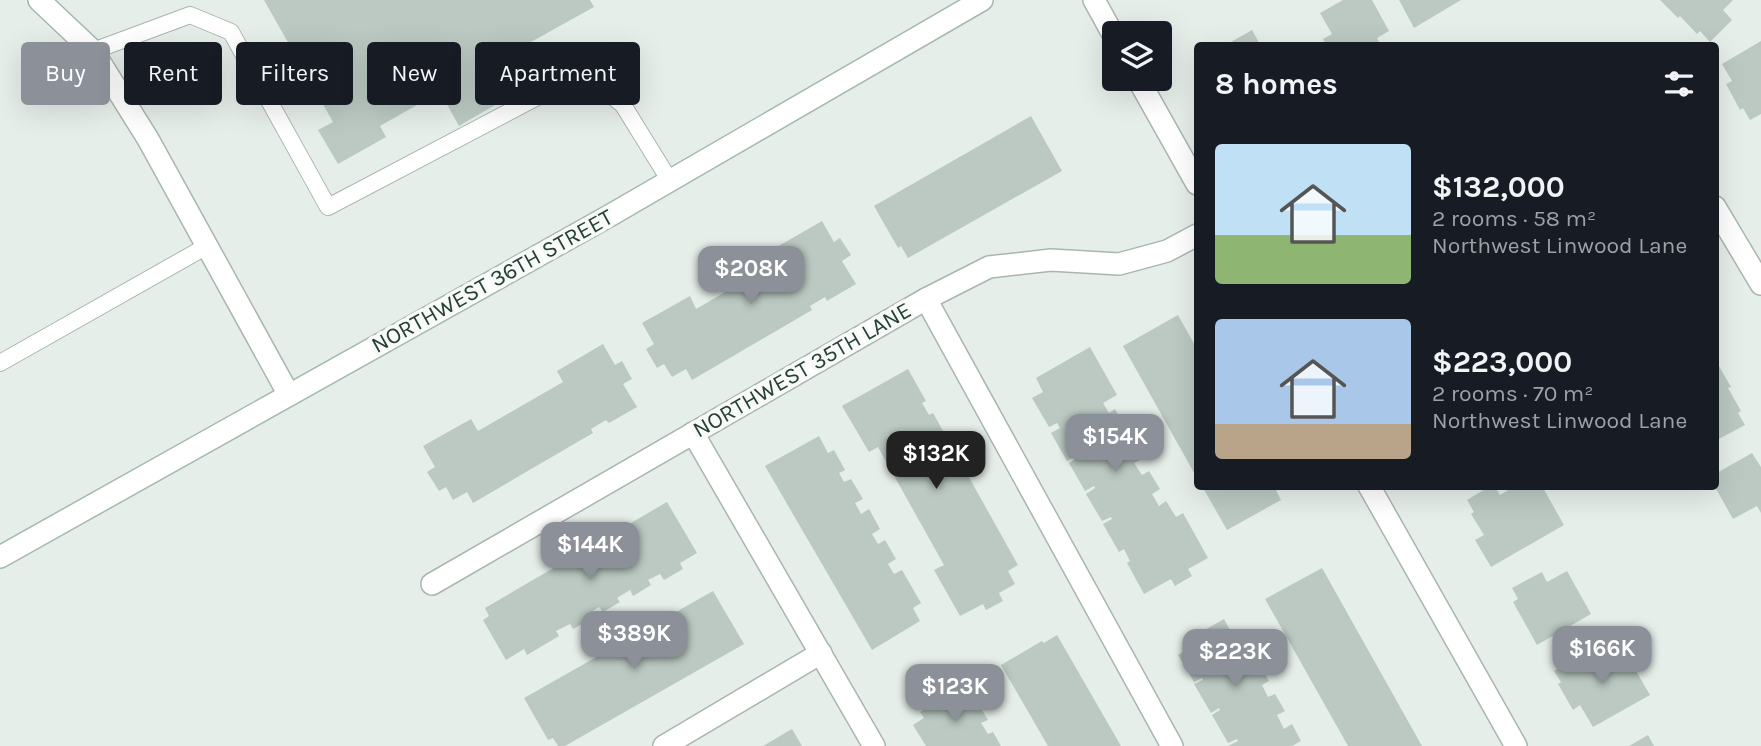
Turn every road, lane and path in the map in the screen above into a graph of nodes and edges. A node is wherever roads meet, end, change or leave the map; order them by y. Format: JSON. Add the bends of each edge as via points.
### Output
{"nodes":[{"id":1,"x":39,"y":0,"type":"edge"},
{"id":2,"x":982,"y":0,"type":"edge"},
{"id":3,"x":1094,"y":0,"type":"edge"},
{"id":4,"x":1106,"y":21,"type":"edge"},
{"id":5,"x":83,"y":42,"type":"edge"},
{"id":6,"x":110,"y":45,"type":"edge"},
{"id":7,"x":110,"y":78,"type":"edge"},
{"id":8,"x":1145,"y":91,"type":"edge"},
{"id":9,"x":1194,"y":179,"type":"edge"},
{"id":10,"x":670,"y":181,"type":"junction"},
{"id":11,"x":1719,"y":214,"type":"edge"},
{"id":12,"x":1194,"y":237,"type":"edge"},
{"id":13,"x":207,"y":246,"type":"junction"},
{"id":14,"x":1761,"y":284,"type":"edge"},
{"id":15,"x":926,"y":299,"type":"junction"},
{"id":16,"x":0,"y":363,"type":"edge"},
{"id":17,"x":289,"y":395,"type":"junction"},
{"id":18,"x":693,"y":433,"type":"junction"},
{"id":19,"x":1370,"y":490,"type":"edge"},
{"id":20,"x":0,"y":557,"type":"edge"},
{"id":21,"x":432,"y":584,"type":"dead end"},
{"id":22,"x":821,"y":653,"type":"junction"},
{"id":23,"x":664,"y":746,"type":"edge"},
{"id":24,"x":874,"y":746,"type":"edge"},
{"id":25,"x":1172,"y":746,"type":"edge"},
{"id":26,"x":1516,"y":746,"type":"edge"}],
"edges":[{"from":1,"to":5,"type":"street"},
{"from":2,"to":10,"type":"street","name":"NORTHWEST 36TH STREET"},
{"from":3,"to":4,"type":"street"},
{"from":6,"to":10,"type":"lane","via":[[190,15],[231,32],[328,207],[583,73],[623,105]]},
{"from":7,"to":13,"type":"street"},
{"from":8,"to":9,"type":"street"},
{"from":10,"to":17,"type":"street","name":"NORTHWEST 36TH STREET"},
{"from":11,"to":14,"type":"street"},
{"from":12,"to":15,"type":"street","name":"NORTHWEST 35TH LANE","via":[[1167,251],[1119,264],[1051,260],[989,267]]},
{"from":13,"to":16,"type":"lane"},
{"from":13,"to":17,"type":"street"},
{"from":15,"to":18,"type":"street","name":"NORTHWEST 35TH LANE"},
{"from":15,"to":25,"type":"street"},
{"from":17,"to":20,"type":"street","name":"NORTHWEST 36TH STREET"},
{"from":18,"to":21,"type":"street","name":"NORTHWEST 35TH LANE"},
{"from":18,"to":22,"type":"street"},
{"from":19,"to":26,"type":"street"},
{"from":22,"to":23,"type":"street"},
{"from":22,"to":24,"type":"street"}]}
